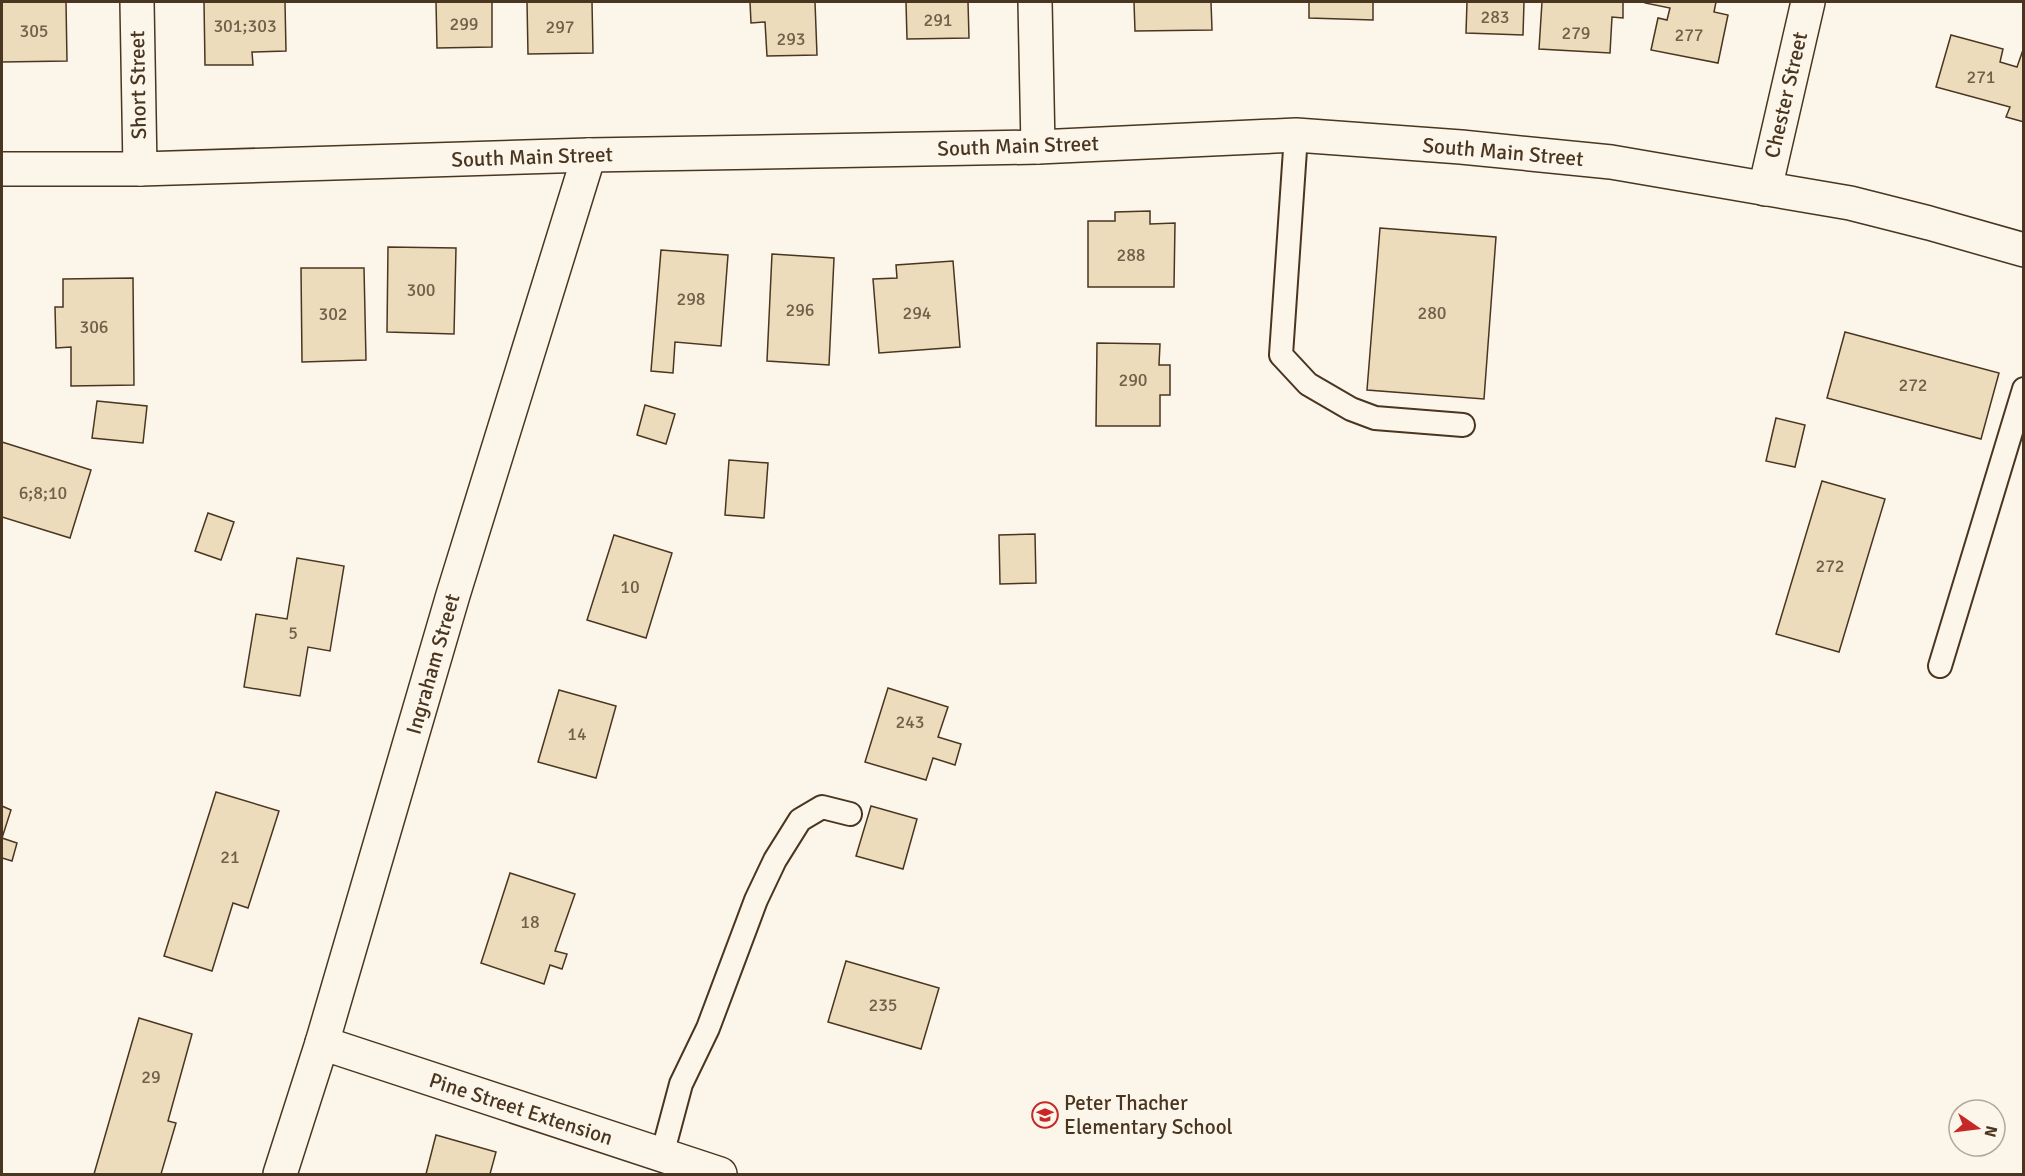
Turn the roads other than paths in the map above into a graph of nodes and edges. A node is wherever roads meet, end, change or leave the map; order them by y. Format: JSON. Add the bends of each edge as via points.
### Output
{"nodes":[{"id":1,"x":137,"y":2,"type":"edge"},
{"id":2,"x":1035,"y":2,"type":"edge"},
{"id":3,"x":1808,"y":2,"type":"edge"},
{"id":4,"x":1296,"y":135,"type":"junction"},
{"id":5,"x":1038,"y":147,"type":"junction"},
{"id":6,"x":589,"y":155,"type":"junction"},
{"id":7,"x":2,"y":169,"type":"edge"},
{"id":8,"x":140,"y":169,"type":"junction"},
{"id":9,"x":1765,"y":189,"type":"junction"},
{"id":10,"x":2024,"y":250,"type":"edge"},
{"id":11,"x":2024,"y":389,"type":"edge"},
{"id":12,"x":1463,"y":425,"type":"dead end"},
{"id":13,"x":1940,"y":666,"type":"dead end"},
{"id":14,"x":850,"y":814,"type":"dead end"},
{"id":15,"x":322,"y":1043,"type":"junction"},
{"id":16,"x":662,"y":1155,"type":"junction"},
{"id":17,"x":280,"y":1174,"type":"edge"},
{"id":18,"x":720,"y":1174,"type":"edge"}],
"edges":[{"from":1,"to":8,"type":"main road","name":"Short Street"},
{"from":2,"to":5,"type":"main road"},
{"from":3,"to":9,"type":"main road","name":"Chester Street"},
{"from":4,"to":5,"type":"main road","name":"South Main Street"},
{"from":4,"to":9,"type":"main road","name":"South Main Street","via":[[1611,162]]},
{"from":4,"to":12,"type":"lane","via":[[1281,355],[1308,384],[1351,409],[1375,418]]},
{"from":5,"to":6,"type":"main road","name":"South Main Street"},
{"from":6,"to":8,"type":"main road","name":"South Main Street"},
{"from":6,"to":15,"type":"main road","name":"Ingraham Street","via":[[453,595]]},
{"from":7,"to":8,"type":"main road","name":"South Main Street"},
{"from":9,"to":10,"type":"main road","name":"South Main Street","via":[[1850,203]]},
{"from":11,"to":13,"type":"lane"},
{"from":14,"to":16,"type":"lane","via":[[822,807],[800,820],[775,860],[708,1028],[681,1084]]},
{"from":15,"to":16,"type":"main road","name":"Pine Street Extension"},
{"from":15,"to":17,"type":"main road","name":"Ingraham Street"},
{"from":16,"to":18,"type":"main road","name":"Pine Street Extension"}]}
